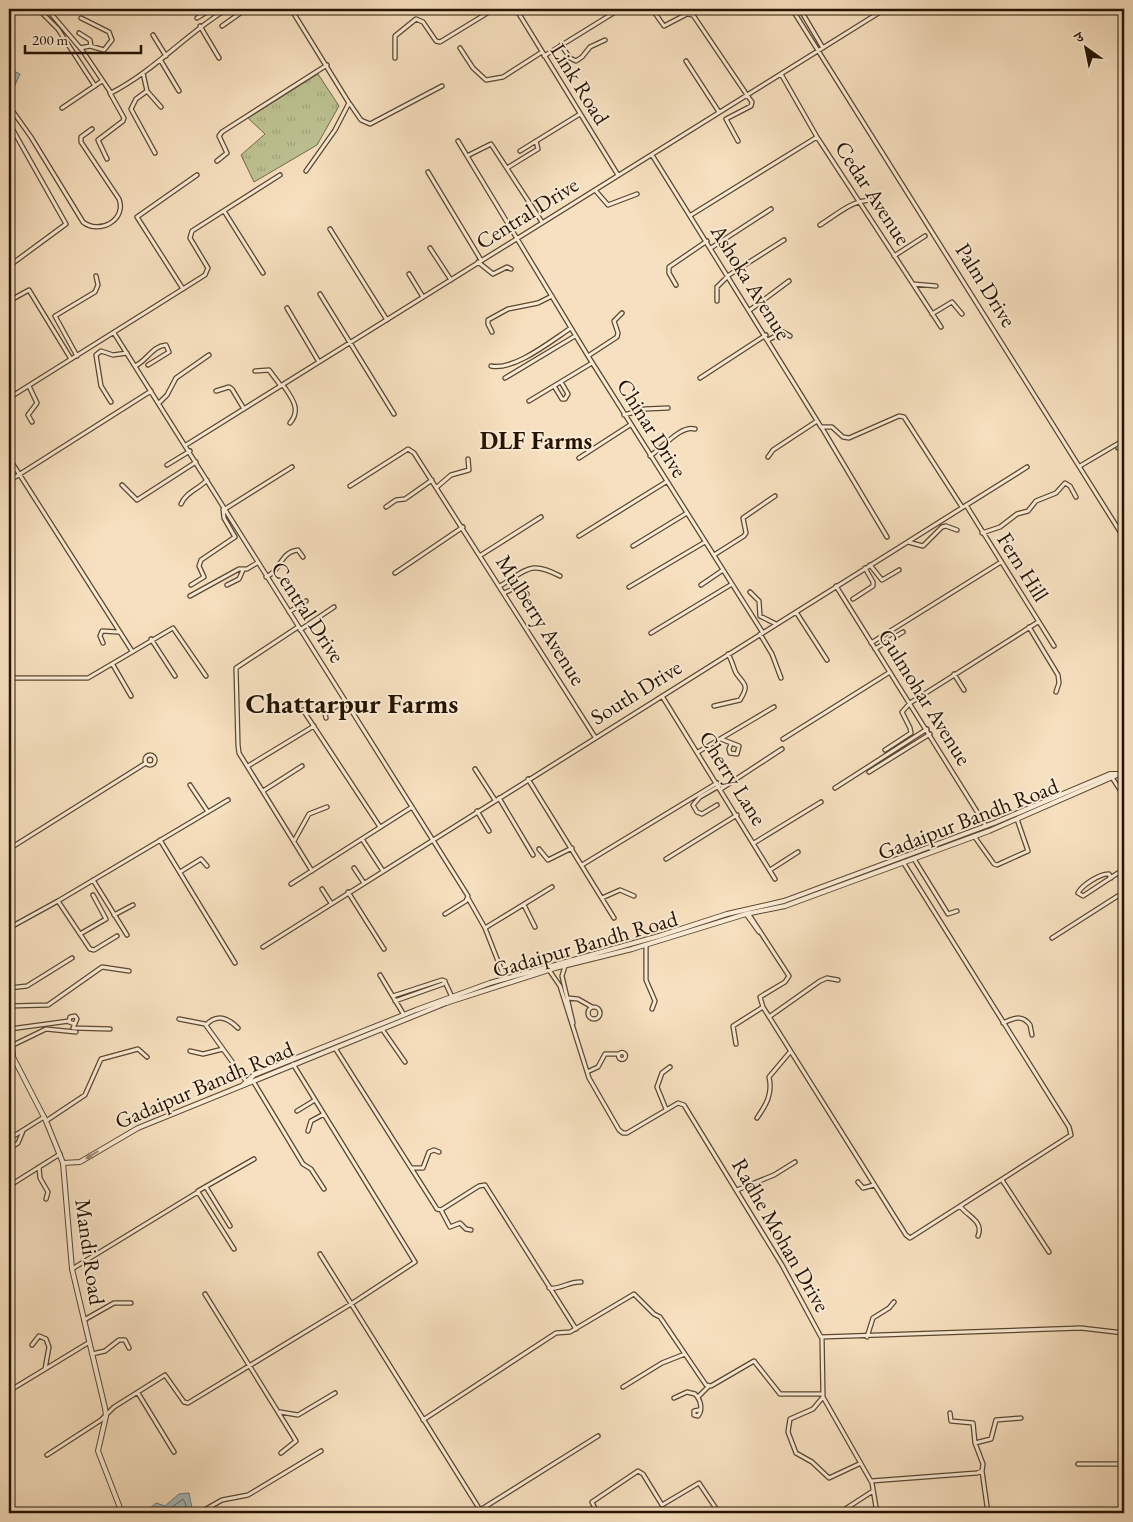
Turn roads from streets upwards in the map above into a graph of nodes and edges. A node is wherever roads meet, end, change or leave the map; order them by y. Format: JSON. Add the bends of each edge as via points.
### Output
{"nodes":[{"id":1,"x":38,"y":9,"type":"edge"},
{"id":2,"x":47,"y":9,"type":"edge"},
{"id":3,"x":212,"y":9,"type":"edge"},
{"id":4,"x":227,"y":9,"type":"edge"},
{"id":5,"x":246,"y":9,"type":"edge"},
{"id":6,"x":292,"y":9,"type":"edge"},
{"id":7,"x":494,"y":9,"type":"edge"},
{"id":8,"x":516,"y":9,"type":"edge"},
{"id":9,"x":620,"y":9,"type":"edge"},
{"id":10,"x":652,"y":9,"type":"edge"},
{"id":11,"x":792,"y":9,"type":"edge"},
{"id":12,"x":800,"y":9,"type":"edge"},
{"id":13,"x":885,"y":9,"type":"edge"},
{"id":14,"x":81,"y":18,"type":"dead end"},
{"id":15,"x":197,"y":18,"type":"dead end"},
{"id":16,"x":200,"y":26,"type":"junction"},
{"id":17,"x":222,"y":26,"type":"dead end"},
{"id":18,"x":78,"y":33,"type":"dead end"},
{"id":19,"x":153,"y":35,"type":"dead end"},
{"id":20,"x":605,"y":40,"type":"dead end"},
{"id":21,"x":91,"y":46,"type":"junction"},
{"id":22,"x":561,"y":46,"type":"junction"},
{"id":23,"x":80,"y":48,"type":"junction"},
{"id":24,"x":460,"y":48,"type":"dead end"},
{"id":25,"x":823,"y":48,"type":"junction"},
{"id":26,"x":818,"y":51,"type":"junction"},
{"id":27,"x":542,"y":52,"type":"junction"},
{"id":28,"x":166,"y":56,"type":"junction"},
{"id":29,"x":544,"y":56,"type":"junction"},
{"id":30,"x":219,"y":58,"type":"dead end"},
{"id":31,"x":395,"y":58,"type":"dead end"},
{"id":32,"x":161,"y":61,"type":"junction"},
{"id":33,"x":686,"y":61,"type":"dead end"},
{"id":34,"x":327,"y":65,"type":"junction"},
{"id":35,"x":143,"y":73,"type":"junction"},
{"id":36,"x":781,"y":74,"type":"junction"},
{"id":37,"x":102,"y":81,"type":"junction"},
{"id":38,"x":95,"y":86,"type":"junction"},
{"id":39,"x":442,"y":86,"type":"dead end"},
{"id":40,"x":147,"y":90,"type":"junction"},
{"id":41,"x":179,"y":91,"type":"dead end"},
{"id":42,"x":110,"y":93,"type":"junction"},
{"id":43,"x":748,"y":95,"type":"junction"},
{"id":44,"x":349,"y":103,"type":"junction"},
{"id":45,"x":9,"y":106,"type":"edge"},
{"id":46,"x":161,"y":107,"type":"dead end"},
{"id":47,"x":62,"y":108,"type":"dead end"},
{"id":48,"x":719,"y":112,"type":"junction"},
{"id":49,"x":580,"y":114,"type":"junction"},
{"id":50,"x":9,"y":123,"type":"edge"},
{"id":51,"x":92,"y":129,"type":"dead end"},
{"id":52,"x":14,"y":131,"type":"junction"},
{"id":53,"x":9,"y":135,"type":"edge"},
{"id":54,"x":817,"y":137,"type":"junction"},
{"id":55,"x":458,"y":141,"type":"dead end"},
{"id":56,"x":536,"y":141,"type":"junction"},
{"id":57,"x":738,"y":141,"type":"dead end"},
{"id":58,"x":520,"y":151,"type":"dead end"},
{"id":59,"x":155,"y":153,"type":"dead end"},
{"id":60,"x":652,"y":155,"type":"junction"},
{"id":61,"x":467,"y":156,"type":"junction"},
{"id":62,"x":107,"y":159,"type":"dead end"},
{"id":63,"x":217,"y":161,"type":"dead end"},
{"id":64,"x":507,"y":168,"type":"junction"},
{"id":65,"x":306,"y":171,"type":"dead end"},
{"id":66,"x":428,"y":172,"type":"dead end"},
{"id":67,"x":197,"y":175,"type":"dead end"},
{"id":68,"x":618,"y":175,"type":"junction"},
{"id":69,"x":280,"y":176,"type":"dead end"},
{"id":70,"x":595,"y":190,"type":"junction"},
{"id":71,"x":637,"y":194,"type":"dead end"},
{"id":72,"x":859,"y":201,"type":"junction"},
{"id":73,"x":878,"y":201,"type":"dead end"},
{"id":74,"x":771,"y":209,"type":"dead end"},
{"id":75,"x":224,"y":211,"type":"junction"},
{"id":76,"x":691,"y":215,"type":"junction"},
{"id":77,"x":542,"y":222,"type":"junction"},
{"id":78,"x":820,"y":225,"type":"dead end"},
{"id":79,"x":330,"y":229,"type":"dead end"},
{"id":80,"x":925,"y":236,"type":"dead end"},
{"id":81,"x":518,"y":238,"type":"junction"},
{"id":82,"x":784,"y":240,"type":"dead end"},
{"id":83,"x":707,"y":241,"type":"junction"},
{"id":84,"x":430,"y":248,"type":"dead end"},
{"id":85,"x":711,"y":248,"type":"junction"},
{"id":86,"x":894,"y":256,"type":"junction"},
{"id":87,"x":480,"y":261,"type":"junction"},
{"id":88,"x":9,"y":266,"type":"edge"},
{"id":89,"x":511,"y":269,"type":"dead end"},
{"id":90,"x":263,"y":273,"type":"dead end"},
{"id":91,"x":409,"y":274,"type":"dead end"},
{"id":92,"x":728,"y":275,"type":"junction"},
{"id":93,"x":96,"y":276,"type":"dead end"},
{"id":94,"x":451,"y":280,"type":"junction"},
{"id":95,"x":789,"y":281,"type":"dead end"},
{"id":96,"x":913,"y":284,"type":"junction"},
{"id":97,"x":676,"y":285,"type":"dead end"},
{"id":98,"x":936,"y":286,"type":"dead end"},
{"id":99,"x":183,"y":289,"type":"junction"},
{"id":100,"x":320,"y":294,"type":"dead end"},
{"id":101,"x":552,"y":296,"type":"junction"},
{"id":102,"x":424,"y":297,"type":"junction"},
{"id":103,"x":717,"y":300,"type":"dead end"},
{"id":104,"x":9,"y":301,"type":"edge"},
{"id":105,"x":287,"y":308,"type":"dead end"},
{"id":106,"x":750,"y":310,"type":"junction"},
{"id":107,"x":622,"y":313,"type":"dead end"},
{"id":108,"x":932,"y":314,"type":"junction"},
{"id":109,"x":962,"y":314,"type":"dead end"},
{"id":110,"x":387,"y":320,"type":"junction"},
{"id":111,"x":941,"y":327,"type":"dead end"},
{"id":112,"x":571,"y":328,"type":"junction"},
{"id":113,"x":492,"y":332,"type":"dead end"},
{"id":114,"x":114,"y":333,"type":"junction"},
{"id":115,"x":766,"y":335,"type":"junction"},
{"id":116,"x":576,"y":336,"type":"junction"},
{"id":117,"x":790,"y":336,"type":"dead end"},
{"id":118,"x":768,"y":340,"type":"junction"},
{"id":119,"x":350,"y":343,"type":"junction"},
{"id":120,"x":127,"y":353,"type":"junction"},
{"id":121,"x":209,"y":355,"type":"dead end"},
{"id":122,"x":77,"y":356,"type":"junction"},
{"id":123,"x":588,"y":356,"type":"junction"},
{"id":124,"x":72,"y":359,"type":"junction"},
{"id":125,"x":319,"y":362,"type":"junction"},
{"id":126,"x":592,"y":363,"type":"junction"},
{"id":127,"x":148,"y":365,"type":"dead end"},
{"id":128,"x":135,"y":366,"type":"junction"},
{"id":129,"x":491,"y":366,"type":"dead end"},
{"id":130,"x":255,"y":371,"type":"dead end"},
{"id":131,"x":505,"y":378,"type":"dead end"},
{"id":132,"x":700,"y":378,"type":"dead end"},
{"id":133,"x":561,"y":382,"type":"junction"},
{"id":134,"x":282,"y":385,"type":"junction"},
{"id":135,"x":29,"y":386,"type":"junction"},
{"id":136,"x":554,"y":386,"type":"junction"},
{"id":137,"x":151,"y":391,"type":"junction"},
{"id":138,"x":216,"y":391,"type":"dead end"},
{"id":139,"x":9,"y":398,"type":"edge"},
{"id":140,"x":111,"y":402,"type":"dead end"},
{"id":141,"x":529,"y":402,"type":"dead end"},
{"id":142,"x":159,"y":403,"type":"junction"},
{"id":143,"x":668,"y":408,"type":"dead end"},
{"id":144,"x":244,"y":409,"type":"junction"},
{"id":145,"x":394,"y":414,"type":"dead end"},
{"id":146,"x":624,"y":415,"type":"junction"},
{"id":147,"x":32,"y":422,"type":"dead end"},
{"id":148,"x":817,"y":422,"type":"junction"},
{"id":149,"x":290,"y":423,"type":"dead end"},
{"id":150,"x":630,"y":425,"type":"junction"},
{"id":151,"x":821,"y":427,"type":"junction"},
{"id":152,"x":695,"y":429,"type":"dead end"},
{"id":153,"x":1124,"y":440,"type":"edge"},
{"id":154,"x":186,"y":445,"type":"junction"},
{"id":155,"x":1118,"y":448,"type":"dead end"},
{"id":156,"x":1124,"y":448,"type":"edge"},
{"id":157,"x":190,"y":451,"type":"junction"},
{"id":158,"x":650,"y":456,"type":"junction"},
{"id":159,"x":768,"y":457,"type":"dead end"},
{"id":160,"x":9,"y":458,"type":"edge"},
{"id":161,"x":579,"y":458,"type":"dead end"},
{"id":162,"x":468,"y":459,"type":"dead end"},
{"id":163,"x":196,"y":462,"type":"junction"},
{"id":164,"x":167,"y":465,"type":"dead end"},
{"id":165,"x":1080,"y":466,"type":"junction"},
{"id":166,"x":292,"y":467,"type":"dead end"},
{"id":167,"x":1027,"y":467,"type":"dead end"},
{"id":168,"x":19,"y":474,"type":"junction"},
{"id":169,"x":207,"y":480,"type":"junction"},
{"id":170,"x":432,"y":480,"type":"junction"},
{"id":171,"x":9,"y":481,"type":"edge"},
{"id":172,"x":666,"y":482,"type":"junction"},
{"id":173,"x":122,"y":485,"type":"dead end"},
{"id":174,"x":350,"y":486,"type":"dead end"},
{"id":175,"x":437,"y":487,"type":"junction"},
{"id":176,"x":775,"y":496,"type":"dead end"},
{"id":177,"x":1076,"y":497,"type":"dead end"},
{"id":178,"x":221,"y":501,"type":"junction"},
{"id":179,"x":181,"y":504,"type":"dead end"},
{"id":180,"x":964,"y":506,"type":"junction"},
{"id":181,"x":386,"y":507,"type":"dead end"},
{"id":182,"x":225,"y":509,"type":"junction"},
{"id":183,"x":686,"y":513,"type":"junction"},
{"id":184,"x":541,"y":518,"type":"dead end"},
{"id":185,"x":463,"y":527,"type":"junction"},
{"id":186,"x":957,"y":530,"type":"dead end"},
{"id":187,"x":982,"y":532,"type":"junction"},
{"id":188,"x":580,"y":536,"type":"dead end"},
{"id":189,"x":887,"y":537,"type":"dead end"},
{"id":190,"x":1124,"y":538,"type":"edge"},
{"id":191,"x":705,"y":542,"type":"junction"},
{"id":192,"x":908,"y":542,"type":"junction"},
{"id":193,"x":633,"y":546,"type":"dead end"},
{"id":194,"x":714,"y":555,"type":"junction"},
{"id":195,"x":481,"y":556,"type":"junction"},
{"id":196,"x":303,"y":557,"type":"dead end"},
{"id":197,"x":1001,"y":562,"type":"junction"},
{"id":198,"x":257,"y":563,"type":"junction"},
{"id":199,"x":870,"y":565,"type":"junction"},
{"id":200,"x":865,"y":568,"type":"junction"},
{"id":201,"x":243,"y":570,"type":"junction"},
{"id":202,"x":723,"y":570,"type":"junction"},
{"id":203,"x":899,"y":570,"type":"dead end"},
{"id":204,"x":395,"y":573,"type":"dead end"},
{"id":205,"x":560,"y":576,"type":"dead end"},
{"id":206,"x":266,"y":577,"type":"junction"},
{"id":207,"x":732,"y":584,"type":"junction"},
{"id":208,"x":227,"y":585,"type":"dead end"},
{"id":209,"x":701,"y":585,"type":"dead end"},
{"id":210,"x":191,"y":586,"type":"dead end"},
{"id":211,"x":500,"y":586,"type":"junction"},
{"id":212,"x":629,"y":586,"type":"dead end"},
{"id":213,"x":836,"y":586,"type":"junction"},
{"id":214,"x":750,"y":592,"type":"dead end"},
{"id":215,"x":504,"y":593,"type":"junction"},
{"id":216,"x":527,"y":594,"type":"dead end"},
{"id":217,"x":190,"y":596,"type":"dead end"},
{"id":218,"x":854,"y":599,"type":"dead end"},
{"id":219,"x":306,"y":601,"type":"dead end"},
{"id":220,"x":334,"y":607,"type":"dead end"},
{"id":221,"x":289,"y":612,"type":"junction"},
{"id":222,"x":796,"y":612,"type":"junction"},
{"id":223,"x":1038,"y":622,"type":"junction"},
{"id":224,"x":776,"y":624,"type":"junction"},
{"id":225,"x":1029,"y":627,"type":"junction"},
{"id":226,"x":299,"y":628,"type":"junction"},
{"id":227,"x":118,"y":632,"type":"junction"},
{"id":228,"x":903,"y":632,"type":"dead end"},
{"id":229,"x":651,"y":633,"type":"dead end"},
{"id":230,"x":761,"y":633,"type":"junction"},
{"id":231,"x":151,"y":639,"type":"junction"},
{"id":232,"x":103,"y":643,"type":"dead end"},
{"id":233,"x":871,"y":643,"type":"junction"},
{"id":234,"x":1054,"y":646,"type":"dead end"},
{"id":235,"x":875,"y":649,"type":"junction"},
{"id":236,"x":132,"y":651,"type":"junction"},
{"id":237,"x":728,"y":654,"type":"junction"},
{"id":238,"x":827,"y":660,"type":"dead end"},
{"id":239,"x":113,"y":665,"type":"junction"},
{"id":240,"x":890,"y":672,"type":"junction"},
{"id":241,"x":954,"y":674,"type":"junction"},
{"id":242,"x":174,"y":676,"type":"dead end"},
{"id":243,"x":206,"y":676,"type":"dead end"},
{"id":244,"x":9,"y":678,"type":"edge"},
{"id":245,"x":781,"y":678,"type":"dead end"},
{"id":246,"x":964,"y":690,"type":"dead end"},
{"id":247,"x":1056,"y":692,"type":"dead end"},
{"id":248,"x":131,"y":696,"type":"dead end"},
{"id":249,"x":662,"y":696,"type":"junction"},
{"id":250,"x":345,"y":701,"type":"junction"},
{"id":251,"x":910,"y":703,"type":"junction"},
{"id":252,"x":714,"y":706,"type":"dead end"},
{"id":253,"x":774,"y":708,"type":"dead end"},
{"id":254,"x":303,"y":710,"type":"dead end"},
{"id":255,"x":326,"y":718,"type":"dead end"},
{"id":256,"x":314,"y":726,"type":"junction"},
{"id":257,"x":927,"y":729,"type":"junction"},
{"id":258,"x":930,"y":734,"type":"junction"},
{"id":259,"x":595,"y":737,"type":"junction"},
{"id":260,"x":721,"y":738,"type":"junction"},
{"id":261,"x":784,"y":739,"type":"dead end"},
{"id":262,"x":731,"y":744,"type":"dead end"},
{"id":263,"x":782,"y":749,"type":"dead end"},
{"id":264,"x":885,"y":750,"type":"dead end"},
{"id":265,"x":698,"y":752,"type":"junction"},
{"id":266,"x":146,"y":763,"type":"dead end"},
{"id":267,"x":248,"y":766,"type":"junction"},
{"id":268,"x":302,"y":766,"type":"dead end"},
{"id":269,"x":475,"y":769,"type":"dead end"},
{"id":270,"x":869,"y":772,"type":"dead end"},
{"id":271,"x":1124,"y":772,"type":"edge"},
{"id":272,"x":1119,"y":774,"type":"junction"},
{"id":273,"x":528,"y":779,"type":"junction"},
{"id":274,"x":1113,"y":779,"type":"junction"},
{"id":275,"x":190,"y":785,"type":"dead end"},
{"id":276,"x":719,"y":786,"type":"junction"},
{"id":277,"x":835,"y":788,"type":"dead end"},
{"id":278,"x":263,"y":791,"type":"junction"},
{"id":279,"x":1124,"y":796,"type":"edge"},
{"id":280,"x":497,"y":799,"type":"junction"},
{"id":281,"x":228,"y":800,"type":"dead end"},
{"id":282,"x":822,"y":802,"type":"dead end"},
{"id":283,"x":412,"y":806,"type":"junction"},
{"id":284,"x":717,"y":806,"type":"dead end"},
{"id":285,"x":327,"y":807,"type":"dead end"},
{"id":286,"x":477,"y":811,"type":"junction"},
{"id":287,"x":208,"y":812,"type":"junction"},
{"id":288,"x":737,"y":815,"type":"junction"},
{"id":289,"x":1017,"y":819,"type":"junction"},
{"id":290,"x":986,"y":826,"type":"junction"},
{"id":291,"x":380,"y":827,"type":"junction"},
{"id":292,"x":489,"y":831,"type":"dead end"},
{"id":293,"x":974,"y":836,"type":"junction"},
{"id":294,"x":362,"y":839,"type":"junction"},
{"id":295,"x":432,"y":839,"type":"junction"},
{"id":296,"x":160,"y":840,"type":"junction"},
{"id":297,"x":294,"y":841,"type":"junction"},
{"id":298,"x":754,"y":843,"type":"junction"},
{"id":299,"x":572,"y":848,"type":"junction"},
{"id":300,"x":9,"y":849,"type":"edge"},
{"id":301,"x":539,"y":849,"type":"dead end"},
{"id":302,"x":798,"y":852,"type":"dead end"},
{"id":303,"x":533,"y":854,"type":"dead end"},
{"id":304,"x":913,"y":858,"type":"junction"},
{"id":305,"x":666,"y":859,"type":"dead end"},
{"id":306,"x":903,"y":861,"type":"junction"},
{"id":307,"x":582,"y":865,"type":"junction"},
{"id":308,"x":207,"y":866,"type":"dead end"},
{"id":309,"x":354,"y":868,"type":"dead end"},
{"id":310,"x":1124,"y":869,"type":"edge"},
{"id":311,"x":770,"y":870,"type":"junction"},
{"id":312,"x":312,"y":871,"type":"junction"},
{"id":313,"x":383,"y":871,"type":"junction"},
{"id":314,"x":180,"y":872,"type":"junction"},
{"id":315,"x":1111,"y":878,"type":"junction"},
{"id":316,"x":775,"y":879,"type":"dead end"},
{"id":317,"x":92,"y":880,"type":"junction"},
{"id":318,"x":364,"y":883,"type":"junction"},
{"id":319,"x":291,"y":884,"type":"dead end"},
{"id":320,"x":552,"y":887,"type":"dead end"},
{"id":321,"x":322,"y":889,"type":"dead end"},
{"id":322,"x":348,"y":892,"type":"junction"},
{"id":323,"x":1124,"y":892,"type":"edge"},
{"id":324,"x":92,"y":895,"type":"dead end"},
{"id":325,"x":634,"y":896,"type":"dead end"},
{"id":326,"x":468,"y":898,"type":"junction"},
{"id":327,"x":602,"y":898,"type":"junction"},
{"id":328,"x":58,"y":901,"type":"junction"},
{"id":329,"x":331,"y":903,"type":"junction"},
{"id":330,"x":133,"y":904,"type":"dead end"},
{"id":331,"x":524,"y":905,"type":"junction"},
{"id":332,"x":957,"y":911,"type":"dead end"},
{"id":333,"x":747,"y":913,"type":"junction"},
{"id":334,"x":445,"y":914,"type":"dead end"},
{"id":335,"x":114,"y":915,"type":"junction"},
{"id":336,"x":614,"y":918,"type":"dead end"},
{"id":337,"x":535,"y":927,"type":"dead end"},
{"id":338,"x":9,"y":928,"type":"edge"},
{"id":339,"x":485,"y":928,"type":"junction"},
{"id":340,"x":80,"y":934,"type":"junction"},
{"id":341,"x":116,"y":936,"type":"dead end"},
{"id":342,"x":127,"y":936,"type":"dead end"},
{"id":343,"x":1052,"y":938,"type":"dead end"},
{"id":344,"x":646,"y":945,"type":"junction"},
{"id":345,"x":263,"y":947,"type":"dead end"},
{"id":346,"x":384,"y":949,"type":"dead end"},
{"id":347,"x":72,"y":958,"type":"dead end"},
{"id":348,"x":235,"y":962,"type":"dead end"},
{"id":349,"x":565,"y":966,"type":"junction"},
{"id":350,"x":549,"y":970,"type":"junction"},
{"id":351,"x":129,"y":971,"type":"dead end"},
{"id":352,"x":380,"y":974,"type":"dead end"},
{"id":353,"x":505,"y":979,"type":"junction"},
{"id":354,"x":838,"y":980,"type":"dead end"},
{"id":355,"x":445,"y":982,"type":"junction"},
{"id":356,"x":9,"y":988,"type":"edge"},
{"id":357,"x":393,"y":996,"type":"junction"},
{"id":358,"x":452,"y":997,"type":"junction"},
{"id":359,"x":9,"y":998,"type":"edge"},
{"id":360,"x":568,"y":998,"type":"junction"},
{"id":361,"x":395,"y":1001,"type":"junction"},
{"id":362,"x":9,"y":1006,"type":"edge"},
{"id":363,"x":592,"y":1007,"type":"dead end"},
{"id":364,"x":763,"y":1008,"type":"junction"},
{"id":365,"x":652,"y":1009,"type":"dead end"},
{"id":366,"x":404,"y":1015,"type":"junction"},
{"id":367,"x":768,"y":1017,"type":"junction"},
{"id":368,"x":179,"y":1019,"type":"dead end"},
{"id":369,"x":69,"y":1020,"type":"junction"},
{"id":370,"x":1002,"y":1023,"type":"junction"},
{"id":371,"x":75,"y":1024,"type":"junction"},
{"id":372,"x":206,"y":1025,"type":"junction"},
{"id":373,"x":572,"y":1026,"type":"junction"},
{"id":374,"x":238,"y":1028,"type":"dead end"},
{"id":375,"x":110,"y":1029,"type":"dead end"},
{"id":376,"x":382,"y":1029,"type":"junction"},
{"id":377,"x":10,"y":1030,"type":"edge"},
{"id":378,"x":76,"y":1032,"type":"dead end"},
{"id":379,"x":1032,"y":1035,"type":"dead end"},
{"id":380,"x":736,"y":1044,"type":"dead end"},
{"id":381,"x":11,"y":1046,"type":"junction"},
{"id":382,"x":335,"y":1048,"type":"junction"},
{"id":383,"x":223,"y":1049,"type":"junction"},
{"id":384,"x":190,"y":1051,"type":"dead end"},
{"id":385,"x":790,"y":1052,"type":"junction"},
{"id":386,"x":619,"y":1054,"type":"dead end"},
{"id":387,"x":147,"y":1057,"type":"dead end"},
{"id":388,"x":405,"y":1062,"type":"dead end"},
{"id":389,"x":292,"y":1064,"type":"junction"},
{"id":390,"x":670,"y":1067,"type":"dead end"},
{"id":391,"x":587,"y":1072,"type":"junction"},
{"id":392,"x":253,"y":1081,"type":"junction"},
{"id":393,"x":244,"y":1083,"type":"junction"},
{"id":394,"x":315,"y":1100,"type":"junction"},
{"id":395,"x":666,"y":1109,"type":"junction"},
{"id":396,"x":297,"y":1111,"type":"dead end"},
{"id":397,"x":324,"y":1114,"type":"junction"},
{"id":398,"x":757,"y":1118,"type":"dead end"},
{"id":399,"x":45,"y":1119,"type":"junction"},
{"id":400,"x":23,"y":1130,"type":"junction"},
{"id":401,"x":308,"y":1130,"type":"dead end"},
{"id":402,"x":9,"y":1139,"type":"edge"},
{"id":403,"x":9,"y":1149,"type":"edge"},
{"id":404,"x":439,"y":1152,"type":"dead end"},
{"id":405,"x":61,"y":1154,"type":"junction"},
{"id":406,"x":254,"y":1158,"type":"dead end"},
{"id":407,"x":795,"y":1162,"type":"dead end"},
{"id":408,"x":63,"y":1163,"type":"junction"},
{"id":409,"x":39,"y":1167,"type":"junction"},
{"id":410,"x":412,"y":1168,"type":"junction"},
{"id":411,"x":1002,"y":1180,"type":"junction"},
{"id":412,"x":858,"y":1182,"type":"dead end"},
{"id":413,"x":874,"y":1185,"type":"junction"},
{"id":414,"x":9,"y":1186,"type":"edge"},
{"id":415,"x":206,"y":1187,"type":"junction"},
{"id":416,"x":324,"y":1189,"type":"dead end"},
{"id":417,"x":737,"y":1190,"type":"junction"},
{"id":418,"x":198,"y":1192,"type":"junction"},
{"id":419,"x":46,"y":1199,"type":"dead end"},
{"id":420,"x":960,"y":1206,"type":"junction"},
{"id":421,"x":441,"y":1210,"type":"junction"},
{"id":422,"x":230,"y":1226,"type":"dead end"},
{"id":423,"x":471,"y":1230,"type":"dead end"},
{"id":424,"x":978,"y":1236,"type":"dead end"},
{"id":425,"x":234,"y":1250,"type":"dead end"},
{"id":426,"x":1048,"y":1252,"type":"dead end"},
{"id":427,"x":320,"y":1254,"type":"dead end"},
{"id":428,"x":72,"y":1269,"type":"junction"},
{"id":429,"x":581,"y":1282,"type":"dead end"},
{"id":430,"x":548,"y":1288,"type":"junction"},
{"id":431,"x":205,"y":1294,"type":"dead end"},
{"id":432,"x":894,"y":1302,"type":"dead end"},
{"id":433,"x":131,"y":1303,"type":"dead end"},
{"id":434,"x":351,"y":1304,"type":"junction"},
{"id":435,"x":84,"y":1320,"type":"junction"},
{"id":436,"x":576,"y":1329,"type":"junction"},
{"id":437,"x":1124,"y":1333,"type":"edge"},
{"id":438,"x":867,"y":1337,"type":"junction"},
{"id":439,"x":822,"y":1338,"type":"junction"},
{"id":440,"x":88,"y":1342,"type":"junction"},
{"id":441,"x":32,"y":1345,"type":"dead end"},
{"id":442,"x":129,"y":1348,"type":"dead end"},
{"id":443,"x":92,"y":1354,"type":"junction"},
{"id":444,"x":685,"y":1354,"type":"junction"},
{"id":445,"x":249,"y":1365,"type":"junction"},
{"id":446,"x":45,"y":1370,"type":"junction"},
{"id":447,"x":709,"y":1386,"type":"junction"},
{"id":448,"x":623,"y":1387,"type":"dead end"},
{"id":449,"x":9,"y":1391,"type":"edge"},
{"id":450,"x":138,"y":1393,"type":"junction"},
{"id":451,"x":335,"y":1393,"type":"dead end"},
{"id":452,"x":698,"y":1396,"type":"junction"},
{"id":453,"x":823,"y":1396,"type":"junction"},
{"id":454,"x":674,"y":1398,"type":"dead end"},
{"id":455,"x":699,"y":1410,"type":"dead end"},
{"id":456,"x":280,"y":1412,"type":"junction"},
{"id":457,"x":950,"y":1413,"type":"dead end"},
{"id":458,"x":106,"y":1416,"type":"junction"},
{"id":459,"x":1021,"y":1418,"type":"dead end"},
{"id":460,"x":423,"y":1420,"type":"junction"},
{"id":461,"x":598,"y":1436,"type":"dead end"},
{"id":462,"x":975,"y":1444,"type":"junction"},
{"id":463,"x":321,"y":1450,"type":"dead end"},
{"id":464,"x":174,"y":1452,"type":"dead end"},
{"id":465,"x":281,"y":1454,"type":"dead end"},
{"id":466,"x":48,"y":1455,"type":"dead end"},
{"id":467,"x":859,"y":1464,"type":"junction"},
{"id":468,"x":1078,"y":1464,"type":"dead end"},
{"id":469,"x":1124,"y":1464,"type":"edge"},
{"id":470,"x":982,"y":1471,"type":"junction"},
{"id":471,"x":871,"y":1481,"type":"junction"},
{"id":472,"x":873,"y":1491,"type":"junction"},
{"id":473,"x":481,"y":1511,"type":"edge"},
{"id":474,"x":122,"y":1513,"type":"edge"},
{"id":475,"x":198,"y":1513,"type":"edge"},
{"id":476,"x":597,"y":1513,"type":"edge"},
{"id":477,"x":719,"y":1513,"type":"edge"},
{"id":478,"x":839,"y":1513,"type":"edge"},
{"id":479,"x":877,"y":1513,"type":"edge"},
{"id":480,"x":988,"y":1513,"type":"edge"}],
"edges":[{"from":1,"to":38,"type":"street","via":[[58,29]]},
{"from":2,"to":23,"type":"street"},
{"from":3,"to":15,"type":"street"},
{"from":4,"to":16,"type":"street"},
{"from":5,"to":17,"type":"street"},
{"from":6,"to":34,"type":"street"},
{"from":7,"to":31,"type":"street","via":[[440,42],[421,20],[416,19],[395,36]]},
{"from":8,"to":27,"type":"street","name":"Link Road"},
{"from":9,"to":22,"type":"street"},
{"from":10,"to":43,"type":"street","via":[[664,26],[686,14],[693,15]]},
{"from":11,"to":26,"type":"street","name":"Palm Drive"},
{"from":12,"to":25,"type":"street"},
{"from":13,"to":25,"type":"street","name":"Central Drive"},
{"from":14,"to":21,"type":"street","via":[[106,30],[112,40],[107,48],[100,50]]},
{"from":16,"to":28,"type":"street"},
{"from":16,"to":30,"type":"street"},
{"from":18,"to":21,"type":"street","via":[[90,40]]},
{"from":19,"to":28,"type":"street"},
{"from":20,"to":22,"type":"street","via":[[590,47],[576,61]]},
{"from":21,"to":23,"type":"street"},
{"from":22,"to":29,"type":"street"},
{"from":23,"to":37,"type":"street"},
{"from":24,"to":27,"type":"street","via":[[473,68],[486,80],[503,76]]},
{"from":25,"to":26,"type":"street","name":"Central Drive"},
{"from":26,"to":36,"type":"street","name":"Central Drive"},
{"from":26,"to":165,"type":"street","name":"Palm Drive"},
{"from":27,"to":29,"type":"street","name":"Link Road"},
{"from":28,"to":32,"type":"street"},
{"from":29,"to":49,"type":"street","name":"Link Road"},
{"from":32,"to":35,"type":"street"},
{"from":32,"to":41,"type":"street"},
{"from":33,"to":48,"type":"street"},
{"from":34,"to":44,"type":"street"},
{"from":34,"to":63,"type":"street","via":[[222,132],[219,136],[227,153]]},
{"from":35,"to":40,"type":"street"},
{"from":35,"to":42,"type":"street"},
{"from":36,"to":43,"type":"street","name":"Central Drive"},
{"from":36,"to":54,"type":"street","name":"Cedar Avenue"},
{"from":37,"to":38,"type":"street"},
{"from":37,"to":42,"type":"street"},
{"from":38,"to":47,"type":"street"},
{"from":39,"to":44,"type":"street","via":[[370,124],[361,120]]},
{"from":40,"to":46,"type":"street"},
{"from":40,"to":59,"type":"street","via":[[136,99],[131,109]]},
{"from":42,"to":62,"type":"street","via":[[124,120],[98,140]]},
{"from":43,"to":48,"type":"street","name":"Central Drive"},
{"from":43,"to":57,"type":"street","via":[[751,106],[726,119]]},
{"from":44,"to":65,"type":"street","via":[[335,130]]},
{"from":45,"to":51,"type":"street","via":[[83,222],[101,228],[118,216],[121,207],[81,142],[81,137]]},
{"from":48,"to":60,"type":"street","name":"Central Drive"},
{"from":49,"to":56,"type":"street"},
{"from":49,"to":68,"type":"street","name":"Link Road"},
{"from":50,"to":52,"type":"street"},
{"from":52,"to":53,"type":"street"},
{"from":52,"to":88,"type":"street","via":[[66,224]]},
{"from":54,"to":72,"type":"street","name":"Cedar Avenue"},
{"from":54,"to":76,"type":"street"},
{"from":55,"to":61,"type":"street","name":"Chinar Drive"},
{"from":56,"to":58,"type":"street"},
{"from":56,"to":64,"type":"street","via":[[538,148]]},
{"from":60,"to":68,"type":"street","name":"Central Drive"},
{"from":60,"to":76,"type":"street","name":"Ashoka Avenue"},
{"from":61,"to":64,"type":"street","via":[[489,143]]},
{"from":61,"to":81,"type":"street","name":"Chinar Drive"},
{"from":64,"to":77,"type":"street"},
{"from":66,"to":87,"type":"street"},
{"from":67,"to":99,"type":"street","via":[[137,217]]},
{"from":68,"to":70,"type":"street","name":"Central Drive"},
{"from":69,"to":75,"type":"street"},
{"from":70,"to":71,"type":"street","via":[[608,205]]},
{"from":70,"to":77,"type":"street","name":"Central Drive"},
{"from":72,"to":73,"type":"street"},
{"from":72,"to":78,"type":"street"},
{"from":72,"to":86,"type":"street","name":"Cedar Avenue"},
{"from":74,"to":85,"type":"street"},
{"from":75,"to":90,"type":"street"},
{"from":75,"to":99,"type":"street","via":[[191,233],[191,240],[208,268],[205,275]]},
{"from":76,"to":83,"type":"street","name":"Ashoka Avenue"},
{"from":77,"to":81,"type":"street","name":"Central Drive"},
{"from":79,"to":110,"type":"street"},
{"from":80,"to":86,"type":"street"},
{"from":81,"to":87,"type":"street","name":"Central Drive"},
{"from":81,"to":101,"type":"street","name":"Chinar Drive"},
{"from":82,"to":92,"type":"street"},
{"from":83,"to":85,"type":"street","name":"Ashoka Avenue"},
{"from":83,"to":97,"type":"street","via":[[669,267]]},
{"from":84,"to":94,"type":"street"},
{"from":85,"to":92,"type":"street","name":"Ashoka Avenue"},
{"from":86,"to":96,"type":"street","name":"Cedar Avenue"},
{"from":87,"to":89,"type":"street","via":[[491,273],[508,267]]},
{"from":87,"to":94,"type":"street","name":"Central Drive"},
{"from":91,"to":102,"type":"street"},
{"from":92,"to":103,"type":"street","via":[[717,287]]},
{"from":92,"to":106,"type":"street","name":"Ashoka Avenue"},
{"from":93,"to":122,"type":"street","via":[[98,285],[95,292],[55,316]]},
{"from":94,"to":102,"type":"street","name":"Central Drive"},
{"from":95,"to":106,"type":"street"},
{"from":96,"to":98,"type":"street"},
{"from":96,"to":108,"type":"street","name":"Cedar Avenue"},
{"from":99,"to":114,"type":"street"},
{"from":100,"to":119,"type":"street"},
{"from":101,"to":112,"type":"street","name":"Chinar Drive"},
{"from":101,"to":113,"type":"street","via":[[538,303],[508,309],[488,320]]},
{"from":102,"to":110,"type":"street","name":"Central Drive"},
{"from":104,"to":124,"type":"street","via":[[29,290]]},
{"from":105,"to":125,"type":"street"},
{"from":106,"to":115,"type":"street","name":"Ashoka Avenue"},
{"from":107,"to":123,"type":"street","via":[[614,319],[617,337]]},
{"from":108,"to":109,"type":"street","via":[[952,302]]},
{"from":108,"to":111,"type":"street","name":"Cedar Avenue"},
{"from":110,"to":119,"type":"street","name":"Central Drive"},
{"from":112,"to":116,"type":"street","name":"Chinar Drive"},
{"from":112,"to":129,"type":"street","via":[[512,364],[499,368]]},
{"from":114,"to":120,"type":"street","name":"Central Drive"},
{"from":114,"to":122,"type":"street"},
{"from":115,"to":118,"type":"street","name":"Ashoka Avenue"},
{"from":115,"to":132,"type":"street"},
{"from":116,"to":123,"type":"street","name":"Chinar Drive"},
{"from":116,"to":131,"type":"street"},
{"from":117,"to":118,"type":"street","via":[[783,332]]},
{"from":118,"to":148,"type":"street","name":"Ashoka Avenue"},
{"from":119,"to":125,"type":"street","name":"Central Drive"},
{"from":119,"to":145,"type":"street"},
{"from":120,"to":128,"type":"street","name":"Central Drive"},
{"from":120,"to":140,"type":"street","via":[[113,355],[102,352],[96,355],[101,386]]},
{"from":121,"to":142,"type":"street","via":[[176,378],[167,396]]},
{"from":122,"to":124,"type":"street"},
{"from":123,"to":126,"type":"street","name":"Chinar Drive"},
{"from":124,"to":135,"type":"street"},
{"from":125,"to":134,"type":"street","name":"Central Drive"},
{"from":126,"to":133,"type":"street"},
{"from":126,"to":146,"type":"street","name":"Chinar Drive"},
{"from":127,"to":128,"type":"street","via":[[169,352],[166,345],[148,353],[141,364]]},
{"from":128,"to":137,"type":"street","name":"Central Drive"},
{"from":130,"to":134,"type":"street","via":[[269,370]]},
{"from":133,"to":136,"type":"street"},
{"from":133,"to":136,"type":"street","via":[[568,394],[565,398],[562,399]]},
{"from":134,"to":144,"type":"street","name":"Central Drive"},
{"from":134,"to":149,"type":"street","via":[[296,410]]},
{"from":135,"to":139,"type":"street"},
{"from":135,"to":147,"type":"street","via":[[37,404],[28,415]]},
{"from":136,"to":141,"type":"street"},
{"from":137,"to":142,"type":"street","name":"Central Drive"},
{"from":137,"to":168,"type":"street"},
{"from":138,"to":144,"type":"street","via":[[229,387]]},
{"from":142,"to":154,"type":"street","name":"Central Drive"},
{"from":143,"to":146,"type":"street","via":[[645,409]]},
{"from":144,"to":154,"type":"street","name":"Central Drive"},
{"from":146,"to":150,"type":"street","name":"Chinar Drive"},
{"from":148,"to":151,"type":"street","name":"Ashoka Avenue"},
{"from":148,"to":159,"type":"street","via":[[773,450]]},
{"from":150,"to":158,"type":"street","name":"Chinar Drive"},
{"from":150,"to":161,"type":"street"},
{"from":151,"to":180,"type":"street","name":"Fern Hill","via":[[832,427],[849,438],[899,416],[904,417]]},
{"from":151,"to":189,"type":"street","name":"Ashoka Avenue"},
{"from":152,"to":158,"type":"street","via":[[679,432]]},
{"from":153,"to":165,"type":"street"},
{"from":154,"to":157,"type":"street","name":"Central Drive"},
{"from":155,"to":156,"type":"street"},
{"from":157,"to":163,"type":"street","name":"Central Drive"},
{"from":157,"to":164,"type":"street"},
{"from":158,"to":172,"type":"street","name":"Chinar Drive"},
{"from":160,"to":168,"type":"street"},
{"from":162,"to":175,"type":"street","via":[[469,470],[451,475]]},
{"from":163,"to":169,"type":"street","name":"Central Drive"},
{"from":163,"to":173,"type":"street","via":[[137,500]]},
{"from":165,"to":190,"type":"street","name":"Palm Drive"},
{"from":166,"to":182,"type":"street"},
{"from":167,"to":180,"type":"street","name":"South Drive"},
{"from":168,"to":171,"type":"street"},
{"from":168,"to":227,"type":"street"},
{"from":169,"to":178,"type":"street","name":"Central Drive"},
{"from":169,"to":179,"type":"street","via":[[185,496]]},
{"from":170,"to":174,"type":"street","name":"Mulberry Avenue","via":[[408,449]]},
{"from":170,"to":175,"type":"street","name":"Mulberry Avenue"},
{"from":170,"to":181,"type":"street","via":[[405,499],[396,500]]},
{"from":172,"to":183,"type":"street","name":"Chinar Drive"},
{"from":172,"to":188,"type":"street"},
{"from":175,"to":185,"type":"street","name":"Mulberry Avenue"},
{"from":176,"to":194,"type":"street","via":[[743,518],[744,536]]},
{"from":177,"to":187,"type":"street","via":[[1066,483],[1005,525]]},
{"from":178,"to":182,"type":"street","name":"Central Drive"},
{"from":178,"to":210,"type":"street","via":[[224,518],[235,537],[201,560],[199,566],[204,577]]},
{"from":180,"to":187,"type":"street","name":"Fern Hill"},
{"from":180,"to":192,"type":"street","name":"South Drive"},
{"from":182,"to":198,"type":"street","name":"Central Drive"},
{"from":183,"to":191,"type":"street","name":"Chinar Drive"},
{"from":183,"to":193,"type":"street"},
{"from":184,"to":195,"type":"street"},
{"from":185,"to":195,"type":"street","name":"Mulberry Avenue"},
{"from":185,"to":204,"type":"street"},
{"from":186,"to":192,"type":"street","via":[[942,527],[923,546]]},
{"from":187,"to":197,"type":"street","name":"Fern Hill"},
{"from":191,"to":194,"type":"street","name":"Chinar Drive"},
{"from":191,"to":212,"type":"street"},
{"from":192,"to":199,"type":"street","name":"South Drive"},
{"from":194,"to":202,"type":"street","name":"Chinar Drive"},
{"from":195,"to":211,"type":"street","name":"Mulberry Avenue"},
{"from":196,"to":206,"type":"street","via":[[295,550],[280,560],[274,573]]},
{"from":197,"to":223,"type":"street","name":"Fern Hill"},
{"from":197,"to":233,"type":"street"},
{"from":198,"to":201,"type":"street"},
{"from":198,"to":206,"type":"street","name":"Central Drive"},
{"from":199,"to":200,"type":"street","name":"South Drive"},
{"from":199,"to":203,"type":"street","via":[[882,580]]},
{"from":200,"to":213,"type":"street","name":"South Drive"},
{"from":200,"to":218,"type":"street","via":[[873,586]]},
{"from":201,"to":208,"type":"street","via":[[239,579]]},
{"from":201,"to":217,"type":"street","via":[[239,569]]},
{"from":202,"to":207,"type":"street","name":"Chinar Drive"},
{"from":202,"to":209,"type":"street"},
{"from":205,"to":211,"type":"street","via":[[542,567],[532,568]]},
{"from":206,"to":221,"type":"street","name":"Central Drive"},
{"from":207,"to":229,"type":"street"},
{"from":207,"to":230,"type":"street","name":"Chinar Drive"},
{"from":211,"to":215,"type":"street","name":"Mulberry Avenue"},
{"from":213,"to":222,"type":"street","name":"South Drive"},
{"from":213,"to":233,"type":"street","name":"Gulmohar Avenue"},
{"from":214,"to":224,"type":"street","via":[[759,601],[760,616]]},
{"from":215,"to":216,"type":"street","via":[[519,586]]},
{"from":215,"to":259,"type":"street","name":"Mulberry Avenue"},
{"from":219,"to":221,"type":"street"},
{"from":220,"to":226,"type":"street"},
{"from":221,"to":226,"type":"street","name":"Central Drive"},
{"from":222,"to":224,"type":"street","name":"South Drive"},
{"from":222,"to":238,"type":"street"},
{"from":223,"to":225,"type":"street"},
{"from":223,"to":234,"type":"street","name":"Fern Hill"},
{"from":224,"to":230,"type":"street","name":"South Drive"},
{"from":225,"to":241,"type":"street"},
{"from":225,"to":247,"type":"street","via":[[1058,675]]},
{"from":226,"to":250,"type":"street","name":"Central Drive"},
{"from":226,"to":267,"type":"street","via":[[236,668],[238,745],[239,753]]},
{"from":227,"to":232,"type":"street","via":[[102,632]]},
{"from":227,"to":236,"type":"street"},
{"from":228,"to":235,"type":"street"},
{"from":230,"to":237,"type":"street","name":"South Drive"},
{"from":230,"to":245,"type":"street","name":"Chinar Drive"},
{"from":231,"to":236,"type":"street"},
{"from":231,"to":242,"type":"street"},
{"from":231,"to":243,"type":"street","via":[[174,628]]},
{"from":233,"to":235,"type":"street","name":"Gulmohar Avenue"},
{"from":235,"to":240,"type":"street","name":"Gulmohar Avenue"},
{"from":236,"to":239,"type":"street"},
{"from":237,"to":249,"type":"street","name":"South Drive"},
{"from":237,"to":252,"type":"street","via":[[746,688],[740,700]]},
{"from":239,"to":244,"type":"street","via":[[84,678]]},
{"from":239,"to":248,"type":"street"},
{"from":240,"to":251,"type":"street","name":"Gulmohar Avenue"},
{"from":240,"to":261,"type":"street"},
{"from":241,"to":246,"type":"street"},
{"from":241,"to":251,"type":"street"},
{"from":249,"to":259,"type":"street","name":"South Drive"},
{"from":249,"to":265,"type":"street","name":"Cherry Lane"},
{"from":250,"to":255,"type":"street","via":[[332,709],[324,709]]},
{"from":250,"to":283,"type":"street","name":"Central Drive"},
{"from":251,"to":257,"type":"street","name":"Gulmohar Avenue"},
{"from":251,"to":264,"type":"street","via":[[902,712],[911,733]]},
{"from":253,"to":260,"type":"street"},
{"from":254,"to":256,"type":"street"},
{"from":256,"to":267,"type":"street"},
{"from":256,"to":291,"type":"street"},
{"from":257,"to":258,"type":"street","name":"Gulmohar Avenue"},
{"from":257,"to":277,"type":"street"},
{"from":258,"to":270,"type":"street"},
{"from":258,"to":290,"type":"street","name":"Gulmohar Avenue"},
{"from":259,"to":273,"type":"street","name":"South Drive"},
{"from":260,"to":262,"type":"street"},
{"from":260,"to":265,"type":"street"},
{"from":263,"to":276,"type":"street"},
{"from":265,"to":276,"type":"street","name":"Cherry Lane"},
{"from":266,"to":300,"type":"street"},
{"from":267,"to":278,"type":"street"},
{"from":268,"to":278,"type":"street"},
{"from":269,"to":280,"type":"street"},
{"from":271,"to":272,"type":"street","name":"Gadaipur Bandh Road"},
{"from":272,"to":274,"type":"street","name":"Gadaipur Bandh Road"},
{"from":272,"to":290,"type":"street","via":[[1110,774]]},
{"from":273,"to":280,"type":"street","name":"South Drive"},
{"from":273,"to":299,"type":"street"},
{"from":274,"to":279,"type":"street"},
{"from":274,"to":289,"type":"street","name":"Gadaipur Bandh Road"},
{"from":275,"to":287,"type":"street"},
{"from":276,"to":284,"type":"street","via":[[693,805],[702,814]]},
{"from":276,"to":288,"type":"street","name":"Cherry Lane"},
{"from":276,"to":307,"type":"street"},
{"from":278,"to":297,"type":"street"},
{"from":280,"to":286,"type":"street","name":"South Drive"},
{"from":280,"to":303,"type":"street"},
{"from":281,"to":287,"type":"street"},
{"from":282,"to":298,"type":"street"},
{"from":283,"to":291,"type":"street"},
{"from":283,"to":295,"type":"street","name":"Central Drive"},
{"from":285,"to":297,"type":"street","via":[[309,814]]},
{"from":286,"to":292,"type":"street"},
{"from":286,"to":295,"type":"street","name":"South Drive"},
{"from":287,"to":296,"type":"street"},
{"from":288,"to":298,"type":"street","name":"Cherry Lane"},
{"from":288,"to":305,"type":"street"},
{"from":289,"to":293,"type":"street","name":"Gadaipur Bandh Road"},
{"from":289,"to":293,"type":"street","via":[[1028,851],[997,865]]},
{"from":290,"to":353,"type":"street","via":[[784,900]]},
{"from":291,"to":294,"type":"street"},
{"from":293,"to":304,"type":"street","name":"Gadaipur Bandh Road"},
{"from":294,"to":312,"type":"street"},
{"from":294,"to":313,"type":"street"},
{"from":295,"to":313,"type":"street","name":"South Drive"},
{"from":295,"to":326,"type":"street","name":"Central Drive"},
{"from":296,"to":314,"type":"street"},
{"from":296,"to":317,"type":"street"},
{"from":297,"to":312,"type":"street"},
{"from":298,"to":311,"type":"street","name":"Cherry Lane"},
{"from":299,"to":301,"type":"street","via":[[548,860]]},
{"from":299,"to":307,"type":"street"},
{"from":302,"to":311,"type":"street"},
{"from":304,"to":306,"type":"street","name":"Gadaipur Bandh Road"},
{"from":304,"to":332,"type":"street","via":[[948,914]]},
{"from":306,"to":333,"type":"street","name":"Gadaipur Bandh Road","via":[[785,906]]},
{"from":306,"to":370,"type":"street"},
{"from":307,"to":327,"type":"street"},
{"from":308,"to":314,"type":"street","via":[[201,859]]},
{"from":309,"to":318,"type":"street"},
{"from":310,"to":315,"type":"street"},
{"from":311,"to":316,"type":"street","name":"Cherry Lane"},
{"from":312,"to":319,"type":"street"},
{"from":313,"to":318,"type":"street","name":"South Drive"},
{"from":314,"to":348,"type":"street"},
{"from":315,"to":315,"type":"street","via":[[1109,874],[1103,875],[1078,893],[1082,896]]},
{"from":317,"to":328,"type":"street"},
{"from":317,"to":335,"type":"street"},
{"from":318,"to":322,"type":"street","name":"South Drive"},
{"from":320,"to":331,"type":"street"},
{"from":321,"to":329,"type":"street"},
{"from":322,"to":329,"type":"street","name":"South Drive"},
{"from":322,"to":346,"type":"street"},
{"from":323,"to":343,"type":"street"},
{"from":324,"to":340,"type":"street","via":[[106,919]]},
{"from":325,"to":327,"type":"street","via":[[620,890]]},
{"from":326,"to":334,"type":"street"},
{"from":326,"to":339,"type":"street","name":"Central Drive"},
{"from":327,"to":336,"type":"street"},
{"from":328,"to":338,"type":"street"},
{"from":328,"to":340,"type":"street"},
{"from":329,"to":345,"type":"street","name":"South Drive"},
{"from":330,"to":335,"type":"street"},
{"from":331,"to":337,"type":"street"},
{"from":331,"to":339,"type":"street"},
{"from":333,"to":344,"type":"street","name":"Gadaipur Bandh Road"},
{"from":333,"to":364,"type":"street","via":[[788,976],[760,997]]},
{"from":335,"to":342,"type":"street"},
{"from":339,"to":353,"type":"street","name":"Central Drive"},
{"from":340,"to":341,"type":"street","via":[[94,950]]},
{"from":344,"to":349,"type":"street","name":"Gadaipur Bandh Road"},
{"from":344,"to":365,"type":"street","via":[[646,980],[655,1001]]},
{"from":347,"to":356,"type":"street","via":[[27,986]]},
{"from":349,"to":350,"type":"street","name":"Gadaipur Bandh Road"},
{"from":349,"to":360,"type":"street","via":[[562,976]]},
{"from":350,"to":373,"type":"street","via":[[560,986]]},
{"from":350,"to":376,"type":"street","name":"Gadaipur Bandh Road","via":[[446,1003]]},
{"from":351,"to":362,"type":"street","via":[[102,967],[48,1005]]},
{"from":352,"to":357,"type":"street"},
{"from":353,"to":358,"type":"street"},
{"from":354,"to":367,"type":"street","via":[[827,978],[820,981]]},
{"from":355,"to":357,"type":"street","via":[[442,980]]},
{"from":355,"to":358,"type":"street"},
{"from":355,"to":361,"type":"street"},
{"from":357,"to":361,"type":"street"},
{"from":358,"to":366,"type":"street"},
{"from":359,"to":362,"type":"street","name":"Mandi Road"},
{"from":360,"to":363,"type":"street","via":[[578,999]]},
{"from":360,"to":373,"type":"street"},
{"from":361,"to":366,"type":"street"},
{"from":362,"to":377,"type":"street","name":"Mandi Road"},
{"from":364,"to":367,"type":"street"},
{"from":364,"to":380,"type":"street","via":[[733,1026]]},
{"from":366,"to":393,"type":"street","via":[[254,1075]]},
{"from":367,"to":385,"type":"street"},
{"from":368,"to":372,"type":"street"},
{"from":369,"to":371,"type":"street"},
{"from":369,"to":371,"type":"street","via":[[70,1016],[75,1016]]},
{"from":369,"to":377,"type":"street"},
{"from":370,"to":379,"type":"street","via":[[1017,1017],[1024,1019],[1031,1027]]},
{"from":370,"to":411,"type":"street","via":[[1071,1135]]},
{"from":371,"to":375,"type":"street","via":[[73,1028]]},
{"from":372,"to":374,"type":"street","via":[[213,1019],[224,1018]]},
{"from":372,"to":383,"type":"street"},
{"from":373,"to":391,"type":"street"},
{"from":376,"to":382,"type":"street","name":"Gadaipur Bandh Road"},
{"from":376,"to":388,"type":"street"},
{"from":377,"to":381,"type":"street","name":"Mandi Road"},
{"from":378,"to":381,"type":"street","via":[[46,1030]]},
{"from":381,"to":399,"type":"street","name":"Mandi Road","via":[[14,1062]]},
{"from":382,"to":389,"type":"street","name":"Gadaipur Bandh Road"},
{"from":382,"to":410,"type":"street"},
{"from":383,"to":384,"type":"street","via":[[199,1054]]},
{"from":383,"to":393,"type":"street"},
{"from":385,"to":398,"type":"street","via":[[769,1077],[769,1097]]},
{"from":385,"to":413,"type":"street"},
{"from":386,"to":391,"type":"street","via":[[605,1054],[598,1067]]},
{"from":387,"to":399,"type":"street","via":[[138,1049],[104,1058],[84,1095]]},
{"from":389,"to":392,"type":"street","name":"Gadaipur Bandh Road"},
{"from":389,"to":394,"type":"street"},
{"from":390,"to":395,"type":"street","via":[[662,1073],[657,1087]]},
{"from":391,"to":395,"type":"street","via":[[623,1133]]},
{"from":392,"to":393,"type":"street","name":"Gadaipur Bandh Road"},
{"from":392,"to":416,"type":"street","via":[[302,1163],[312,1169]]},
{"from":393,"to":408,"type":"street","name":"Gadaipur Bandh Road","one_way":true,"via":[[127,1133],[80,1162]]},
{"from":394,"to":396,"type":"street"},
{"from":394,"to":397,"type":"street"},
{"from":395,"to":417,"type":"street","name":"Radhe Mohan Drive","via":[[679,1103],[684,1105]]},
{"from":397,"to":401,"type":"street","via":[[310,1122]]},
{"from":397,"to":434,"type":"street","via":[[415,1260]]},
{"from":399,"to":400,"type":"street"},
{"from":399,"to":405,"type":"street","name":"Mandi Road"},
{"from":400,"to":402,"type":"street"},
{"from":400,"to":403,"type":"street","via":[[18,1143]]},
{"from":404,"to":410,"type":"street","via":[[429,1152],[423,1168]]},
{"from":405,"to":408,"type":"street","name":"Mandi Road"},
{"from":405,"to":409,"type":"street"},
{"from":406,"to":415,"type":"street"},
{"from":407,"to":417,"type":"street","via":[[774,1175]]},
{"from":408,"to":428,"type":"street","name":"Mandi Road"},
{"from":409,"to":414,"type":"street"},
{"from":409,"to":419,"type":"street","via":[[40,1178],[48,1192]]},
{"from":410,"to":421,"type":"street"},
{"from":411,"to":420,"type":"street"},
{"from":411,"to":426,"type":"street"},
{"from":412,"to":413,"type":"street","via":[[863,1188]]},
{"from":413,"to":420,"type":"street","via":[[908,1238]]},
{"from":415,"to":418,"type":"street"},
{"from":415,"to":422,"type":"street"},
{"from":417,"to":439,"type":"street","name":"Radhe Mohan Drive"},
{"from":418,"to":425,"type":"street"},
{"from":418,"to":428,"type":"street"},
{"from":420,"to":424,"type":"street","via":[[979,1224]]},
{"from":421,"to":423,"type":"street","via":[[450,1227],[460,1223]]},
{"from":421,"to":430,"type":"street","via":[[485,1185]]},
{"from":427,"to":434,"type":"street"},
{"from":428,"to":435,"type":"street","name":"Mandi Road"},
{"from":429,"to":430,"type":"street"},
{"from":430,"to":436,"type":"street"},
{"from":431,"to":445,"type":"street"},
{"from":432,"to":438,"type":"street","via":[[873,1318]]},
{"from":433,"to":435,"type":"street","via":[[114,1302]]},
{"from":434,"to":445,"type":"street"},
{"from":434,"to":460,"type":"street"},
{"from":435,"to":440,"type":"street","name":"Mandi Road"},
{"from":436,"to":444,"type":"street","via":[[635,1294],[660,1317]]},
{"from":436,"to":460,"type":"street","via":[[569,1333],[556,1333]]},
{"from":437,"to":438,"type":"street","name":"Radhe Mohan Drive","via":[[1081,1328]]},
{"from":438,"to":439,"type":"street","name":"Radhe Mohan Drive"},
{"from":439,"to":453,"type":"street"},
{"from":440,"to":443,"type":"street","name":"Mandi Road"},
{"from":440,"to":446,"type":"street"},
{"from":441,"to":446,"type":"street","via":[[39,1336],[48,1342]]},
{"from":442,"to":443,"type":"street","via":[[121,1339],[105,1351]]},
{"from":443,"to":458,"type":"street","name":"Mandi Road"},
{"from":444,"to":447,"type":"street"},
{"from":444,"to":448,"type":"street","via":[[662,1363]]},
{"from":445,"to":450,"type":"street","via":[[188,1403],[184,1402],[166,1375]]},
{"from":445,"to":456,"type":"street"},
{"from":446,"to":449,"type":"street"},
{"from":447,"to":452,"type":"street"},
{"from":447,"to":453,"type":"street","via":[[753,1361],[780,1394]]},
{"from":450,"to":458,"type":"street","via":[[114,1407]]},
{"from":450,"to":464,"type":"street"},
{"from":451,"to":456,"type":"street","via":[[298,1415]]},
{"from":452,"to":454,"type":"street","via":[[687,1392]]},
{"from":452,"to":455,"type":"street"},
{"from":453,"to":467,"type":"street"},
{"from":453,"to":467,"type":"street","via":[[813,1409],[790,1419],[787,1426],[790,1444],[798,1456],[812,1462],[829,1478]]},
{"from":456,"to":465,"type":"street","via":[[296,1442]]},
{"from":457,"to":462,"type":"street","via":[[951,1420],[972,1423]]},
{"from":458,"to":466,"type":"street"},
{"from":458,"to":474,"type":"street","name":"Mandi Road","via":[[98,1451]]},
{"from":459,"to":462,"type":"street","via":[[996,1420],[992,1439]]},
{"from":460,"to":473,"type":"street"},
{"from":461,"to":473,"type":"street"},
{"from":462,"to":470,"type":"street","via":[[983,1464]]},
{"from":463,"to":475,"type":"street","via":[[248,1495],[222,1500]]},
{"from":467,"to":471,"type":"street"},
{"from":468,"to":469,"type":"street"},
{"from":470,"to":471,"type":"street","via":[[977,1474]]},
{"from":470,"to":480,"type":"street"},
{"from":471,"to":472,"type":"street"},
{"from":472,"to":478,"type":"street"},
{"from":472,"to":479,"type":"street"},
{"from":476,"to":477,"type":"street","via":[[592,1502],[638,1471],[662,1506],[699,1483]]}]}
